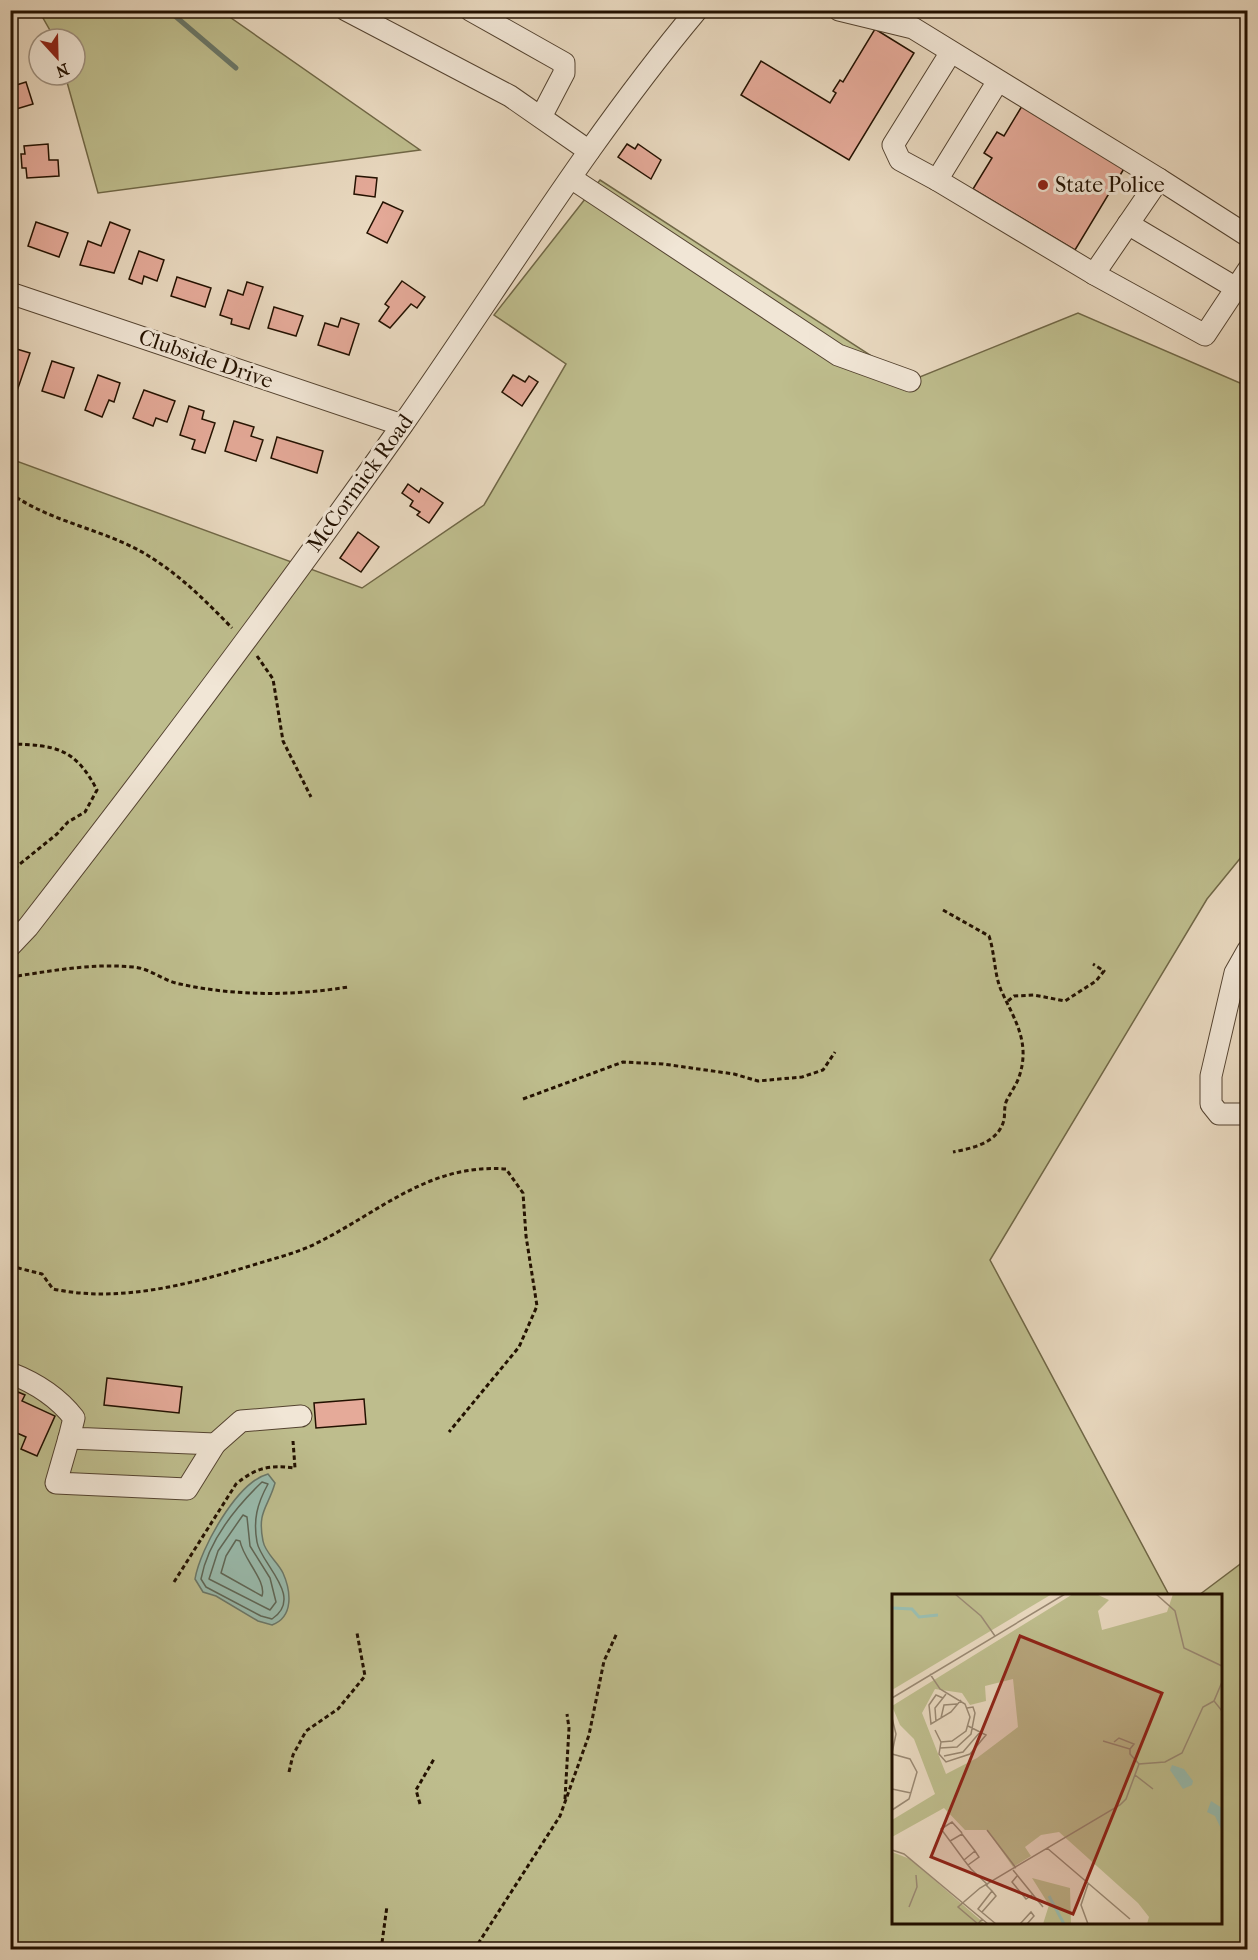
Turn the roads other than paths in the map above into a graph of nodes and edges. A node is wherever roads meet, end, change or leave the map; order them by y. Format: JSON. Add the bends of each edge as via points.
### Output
{"nodes":[{"id":1,"x":346,"y":10,"type":"edge"},
{"id":2,"x":470,"y":10,"type":"edge"},
{"id":3,"x":697,"y":10,"type":"edge"},
{"id":4,"x":839,"y":10,"type":"edge"},
{"id":5,"x":372,"y":16,"type":"edge"},
{"id":6,"x":951,"y":52,"type":"junction"},
{"id":7,"x":998,"y":81,"type":"junction"},
{"id":8,"x":541,"y":117,"type":"junction"},
{"id":9,"x":590,"y":151,"type":"junction"},
{"id":10,"x":571,"y":178,"type":"junction"},
{"id":11,"x":1159,"y":179,"type":"junction"},
{"id":12,"x":937,"y":180,"type":"junction"},
{"id":13,"x":1128,"y":224,"type":"junction"},
{"id":14,"x":1248,"y":236,"type":"edge"},
{"id":15,"x":1094,"y":274,"type":"junction"},
{"id":16,"x":1242,"y":279,"type":"edge"},
{"id":17,"x":10,"y":293,"type":"edge"},
{"id":18,"x":910,"y":381,"type":"dead end"},
{"id":19,"x":402,"y":425,"type":"junction"},
{"id":20,"x":10,"y":946,"type":"edge"},
{"id":21,"x":1248,"y":950,"type":"edge"},
{"id":22,"x":1248,"y":1114,"type":"edge"},
{"id":23,"x":10,"y":1373,"type":"edge"},
{"id":24,"x":301,"y":1416,"type":"dead end"},
{"id":25,"x":69,"y":1437,"type":"junction"},
{"id":26,"x":215,"y":1444,"type":"junction"}],
"edges":[{"from":1,"to":5,"type":"street"},
{"from":2,"to":8,"type":"street","via":[[564,63],[564,73]]},
{"from":3,"to":9,"type":"street","name":"McCormick Road","via":[[647,69]]},
{"from":4,"to":6,"type":"street","via":[[912,28]]},
{"from":5,"to":8,"type":"street"},
{"from":6,"to":7,"type":"street"},
{"from":6,"to":12,"type":"street","via":[[893,145],[900,160]]},
{"from":7,"to":11,"type":"street"},
{"from":7,"to":12,"type":"street"},
{"from":8,"to":9,"type":"street"},
{"from":9,"to":10,"type":"street","name":"McCormick Road"},
{"from":10,"to":18,"type":"street","via":[[838,355]]},
{"from":10,"to":19,"type":"street","name":"McCormick Road"},
{"from":11,"to":13,"type":"street"},
{"from":11,"to":14,"type":"street"},
{"from":12,"to":15,"type":"street"},
{"from":13,"to":15,"type":"street"},
{"from":13,"to":16,"type":"street"},
{"from":15,"to":16,"type":"street","via":[[1205,335]]},
{"from":17,"to":19,"type":"street","name":"Clubside Drive"},
{"from":19,"to":20,"type":"street","name":"McCormick Road","via":[[201,702]]},
{"from":21,"to":22,"type":"street","via":[[1234,973],[1211,1076],[1211,1104],[1219,1114]]},
{"from":23,"to":25,"type":"street","via":[[59,1400],[74,1418]]},
{"from":24,"to":26,"type":"street","via":[[241,1421]]},
{"from":25,"to":26,"type":"street"},
{"from":25,"to":26,"type":"street","via":[[56,1483],[187,1489]]}]}
